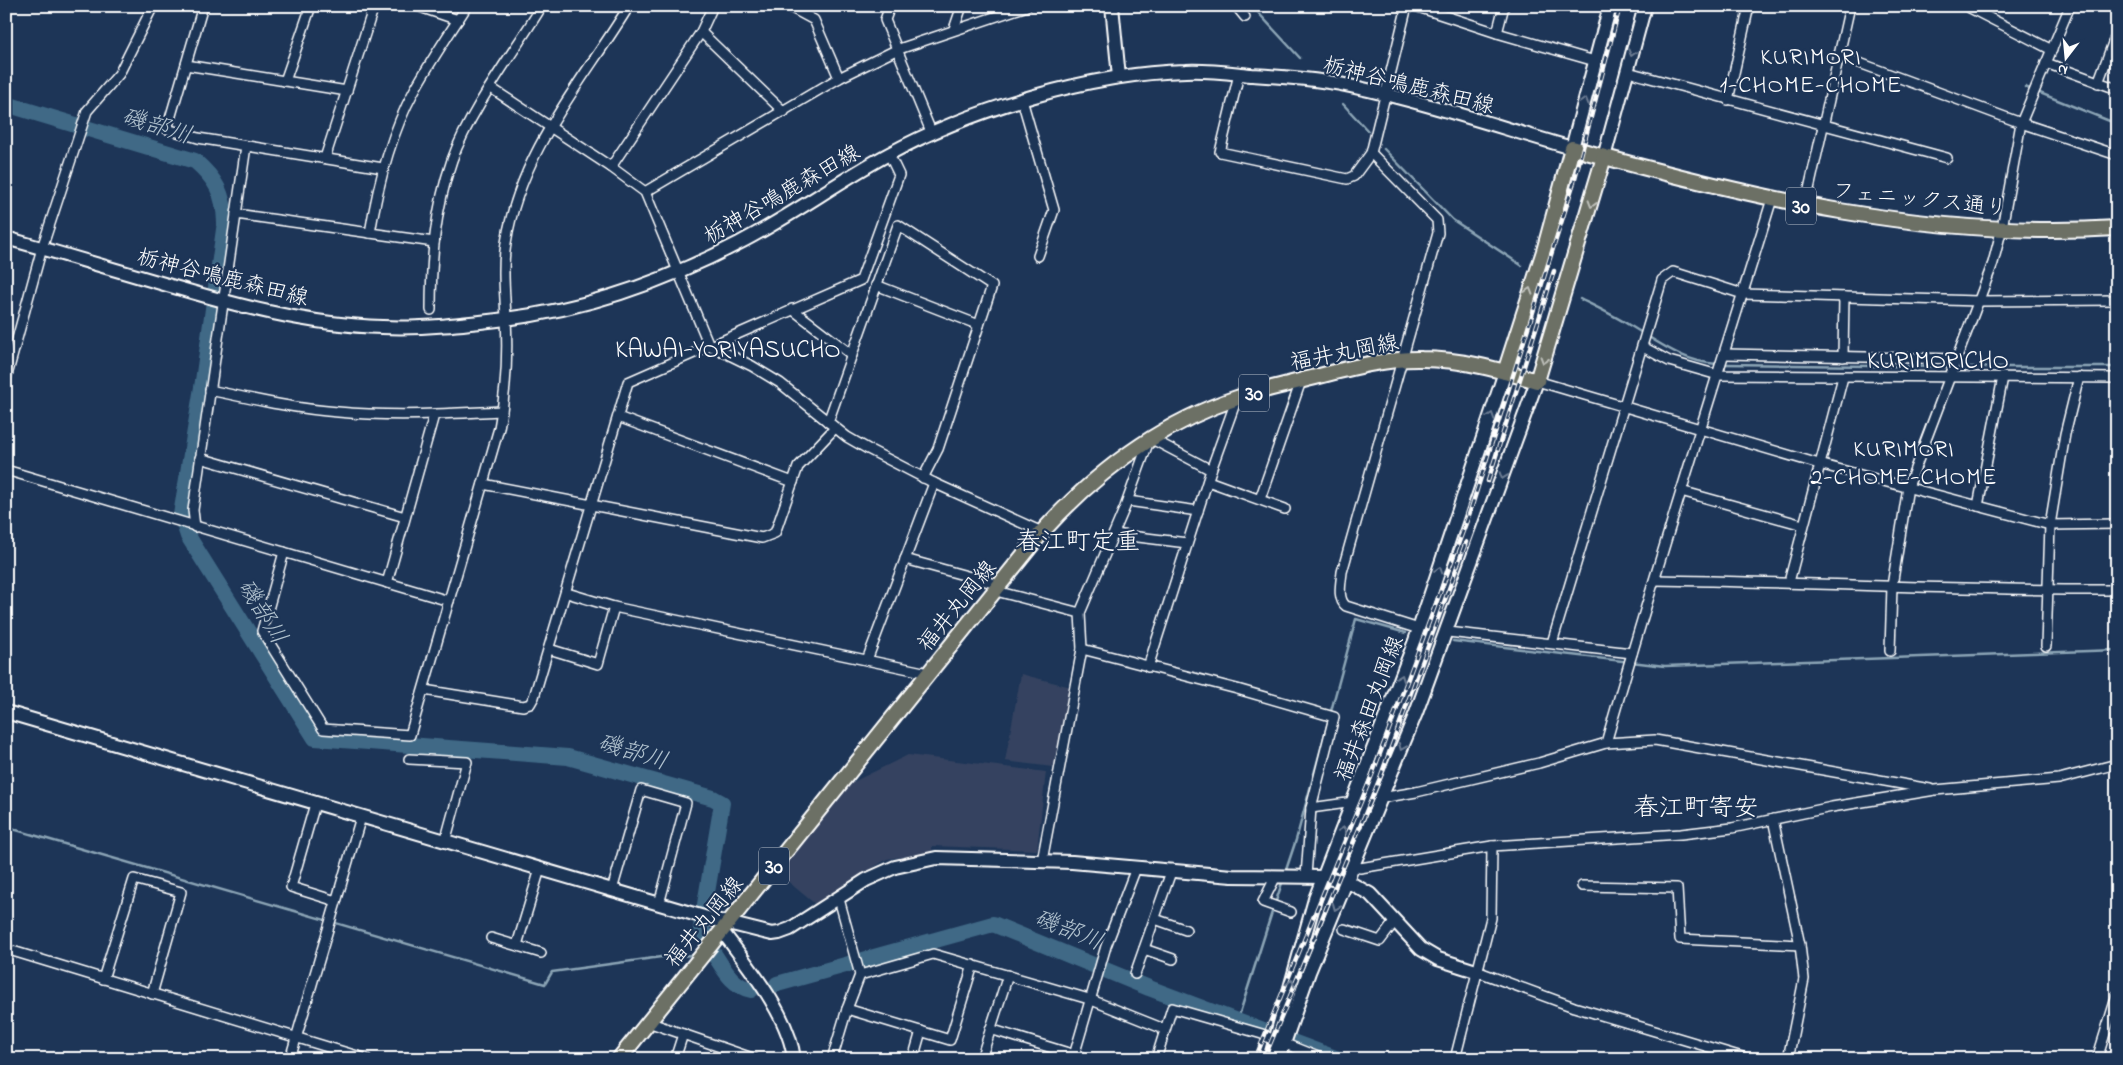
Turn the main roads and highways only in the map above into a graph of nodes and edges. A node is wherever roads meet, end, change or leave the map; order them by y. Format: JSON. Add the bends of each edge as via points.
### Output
{"nodes":[{"id":1,"x":1112,"y":6,"type":"edge"},
{"id":2,"x":1610,"y":6,"type":"edge"},
{"id":3,"x":1645,"y":6,"type":"edge"},
{"id":4,"x":1119,"y":77,"type":"junction"},
{"id":5,"x":1572,"y":148,"type":"junction"},
{"id":6,"x":1604,"y":157,"type":"junction"},
{"id":7,"x":2117,"y":228,"type":"edge"},
{"id":8,"x":6,"y":238,"type":"edge"},
{"id":9,"x":1506,"y":372,"type":"junction"},
{"id":10,"x":1538,"y":381,"type":"junction"},
{"id":11,"x":6,"y":712,"type":"edge"},
{"id":12,"x":1324,"y":877,"type":"junction"},
{"id":13,"x":1346,"y":882,"type":"junction"},
{"id":14,"x":725,"y":927,"type":"junction"},
{"id":15,"x":1479,"y":972,"type":"road end"},
{"id":16,"x":1281,"y":1036,"type":"junction"},
{"id":17,"x":619,"y":1059,"type":"edge"},
{"id":18,"x":794,"y":1059,"type":"edge"},
{"id":19,"x":1270,"y":1059,"type":"edge"},
{"id":20,"x":1279,"y":1059,"type":"edge"}],
"edges":[{"from":1,"to":4,"type":"main road"},
{"from":5,"to":2,"type":"main road","one_way":true},
{"from":3,"to":6,"type":"main road","one_way":true},
{"from":4,"to":5,"type":"main road","name":"栃神谷鳴鹿森田線","via":[[1188,70],[1312,79],[1386,95]]},
{"from":4,"to":8,"type":"main road","name":"栃神谷鳴鹿森田線","via":[[1022,100],[932,134],[889,154],[741,242],[679,272],[582,305],[506,319],[381,327],[268,313]]},
{"from":5,"to":6,"type":"main road","number":"30"},
{"from":9,"to":5,"type":"main road","one_way":true},
{"from":6,"to":7,"type":"main road","name":"フェニックス通り","number":"30","via":[[1804,207],[1924,223],[2002,228]]},
{"from":6,"to":10,"type":"main road","one_way":true},
{"from":9,"to":10,"type":"main road","name":"福井丸岡線","number":"30"},
{"from":12,"to":9,"type":"main road","name":"福井森田丸岡線","one_way":true,"via":[[1419,629]]},
{"from":9,"to":14,"type":"main road","name":"福井丸岡線","number":"30","via":[[1458,361],[1403,360],[1349,368],[1237,398],[1203,410],[1150,438],[1088,484],[1042,532]]},
{"from":10,"to":13,"type":"main road","name":"福井森田丸岡線","one_way":true,"via":[[1448,632]]},
{"from":11,"to":14,"type":"main road","via":[[659,904]]},
{"from":12,"to":13,"type":"main road"},
{"from":12,"to":14,"type":"main road","via":[[1232,876],[1042,861],[936,858],[895,867],[866,880],[790,930],[772,934]]},
{"from":16,"to":12,"type":"main road","name":"福井森田丸岡線","one_way":true,"via":[[1307,926]]},
{"from":13,"to":15,"type":"main road","via":[[1370,894],[1421,949],[1438,959]]},
{"from":13,"to":16,"type":"main road","name":"福井森田丸岡線","one_way":true},
{"from":14,"to":17,"type":"main road","name":"福井丸岡線","number":"30"},
{"from":14,"to":18,"type":"main road","via":[[776,1011],[792,1044]]},
{"from":16,"to":19,"type":"main road","name":"福井森田丸岡線"},
{"from":16,"to":20,"type":"main road","name":"福井森田丸岡線"}]}
